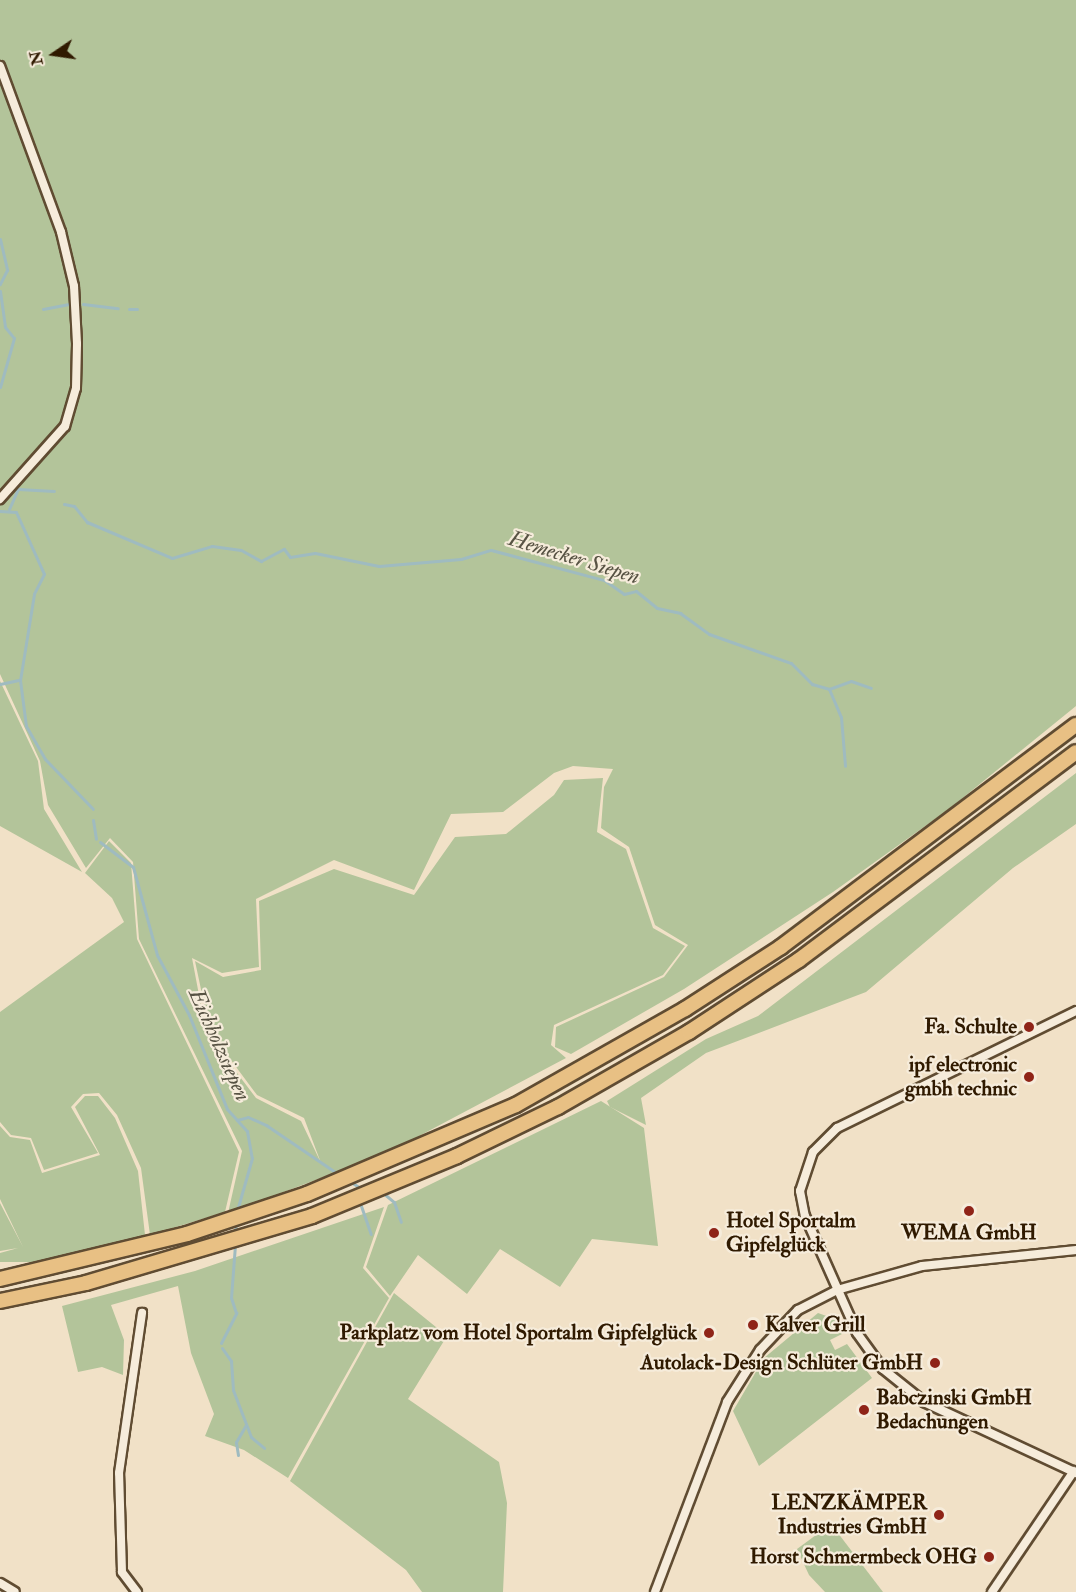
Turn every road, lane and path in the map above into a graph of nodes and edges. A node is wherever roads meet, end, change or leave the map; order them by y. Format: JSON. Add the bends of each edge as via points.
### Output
{"nodes":[{"id":1,"x":0,"y":66,"type":"edge"},
{"id":2,"x":0,"y":499,"type":"edge"},
{"id":3,"x":1076,"y":725,"type":"edge"},
{"id":4,"x":1076,"y":752,"type":"edge"},
{"id":5,"x":1076,"y":1011,"type":"edge"},
{"id":6,"x":1076,"y":1250,"type":"edge"},
{"id":7,"x":0,"y":1279,"type":"edge"},
{"id":8,"x":837,"y":1290,"type":"junction"},
{"id":9,"x":0,"y":1301,"type":"edge"},
{"id":10,"x":142,"y":1313,"type":"dead end"},
{"id":11,"x":1075,"y":1472,"type":"edge"},
{"id":12,"x":0,"y":1583,"type":"edge"},
{"id":13,"x":15,"y":1592,"type":"edge"},
{"id":14,"x":137,"y":1592,"type":"edge"},
{"id":15,"x":655,"y":1592,"type":"edge"},
{"id":16,"x":992,"y":1592,"type":"edge"}],
"edges":[{"from":1,"to":2,"type":"street","via":[[61,232],[74,286],[77,344],[76,388],[65,426]]},
{"from":3,"to":7,"type":"highway","via":[[855,895],[603,1058],[433,1144],[307,1194],[177,1237]]},
{"from":4,"to":9,"type":"highway","via":[[799,960],[613,1076],[457,1156],[312,1216],[86,1283]]},
{"from":5,"to":8,"type":"street","via":[[855,1119],[819,1143],[805,1168],[800,1191]]},
{"from":6,"to":8,"type":"street","via":[[944,1261]]},
{"from":8,"to":11,"type":"street","via":[[871,1353],[910,1392]]},
{"from":8,"to":15,"type":"street","via":[[786,1320],[749,1365],[728,1402]]},
{"from":10,"to":14,"type":"street","via":[[119,1473],[122,1572]]},
{"from":11,"to":16,"type":"street"},
{"from":12,"to":13,"type":"street"}]}
